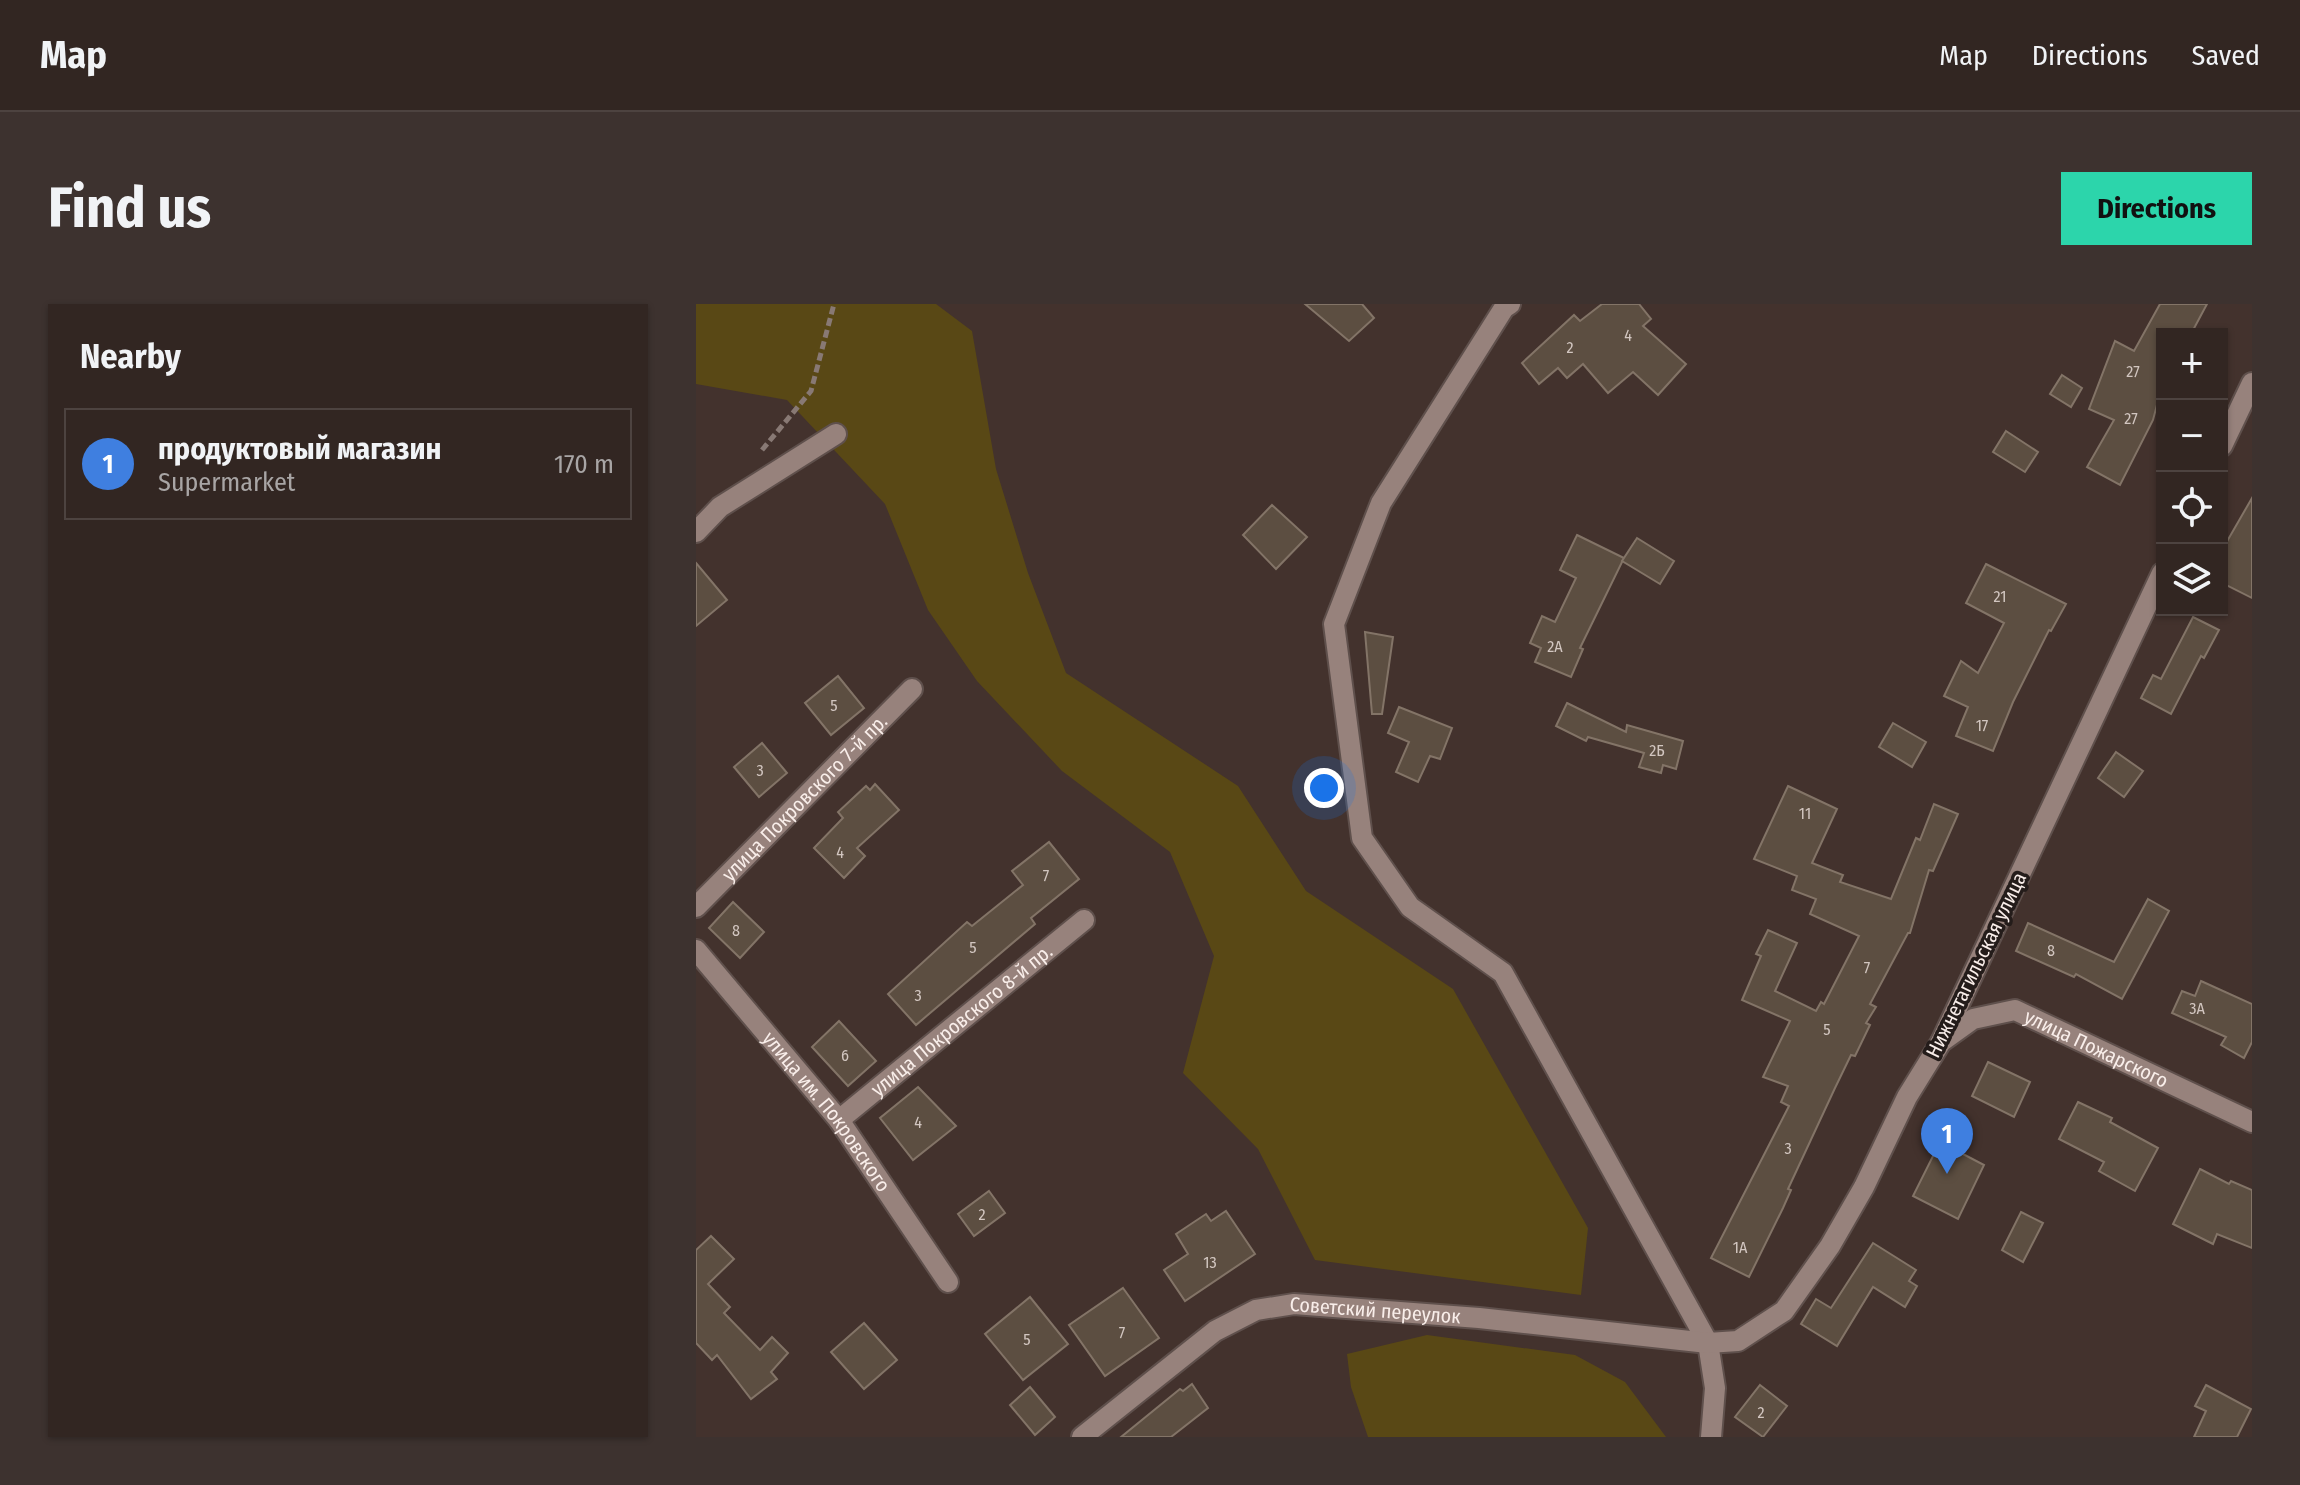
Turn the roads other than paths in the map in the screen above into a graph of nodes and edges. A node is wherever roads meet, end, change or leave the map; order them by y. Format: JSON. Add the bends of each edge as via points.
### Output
{"nodes":[{"id":1,"x":1505,"y":305,"type":"edge"},
{"id":2,"x":2252,"y":383,"type":"edge"},
{"id":3,"x":2228,"y":433,"type":"edge"},
{"id":4,"x":836,"y":434,"type":"dead end"},
{"id":5,"x":696,"y":532,"type":"edge"},
{"id":6,"x":2156,"y":586,"type":"edge"},
{"id":7,"x":912,"y":689,"type":"dead end"},
{"id":8,"x":696,"y":907,"type":"edge"},
{"id":9,"x":1084,"y":920,"type":"dead end"},
{"id":10,"x":696,"y":950,"type":"edge"},
{"id":11,"x":1941,"y":1042,"type":"junction"},
{"id":12,"x":839,"y":1120,"type":"junction"},
{"id":13,"x":2252,"y":1122,"type":"edge"},
{"id":14,"x":948,"y":1282,"type":"dead end"},
{"id":15,"x":1708,"y":1343,"type":"junction"},
{"id":16,"x":1082,"y":1437,"type":"edge"},
{"id":17,"x":1711,"y":1437,"type":"edge"}],
"edges":[{"from":1,"to":15,"type":"street","via":[[1381,503],[1334,624],[1362,838],[1410,907],[1503,973]]},
{"from":2,"to":3,"type":"street"},
{"from":4,"to":5,"type":"street","via":[[720,507]]},
{"from":6,"to":11,"type":"street","name":"Нижнетагильская улица"},
{"from":7,"to":8,"type":"street","name":"улица Покровского 7-й пр."},
{"from":9,"to":12,"type":"street","name":"улица Покровского 8-й пр."},
{"from":10,"to":12,"type":"street","name":"улица им. Покровского"},
{"from":11,"to":13,"type":"street","name":"улица Пожарского","via":[[1973,1019],[2015,1010]]},
{"from":11,"to":15,"type":"street","name":"Нижнетагильская улица","via":[[1830,1246],[1784,1311],[1738,1341]]},
{"from":12,"to":14,"type":"street","name":"улица им. Покровского"},
{"from":15,"to":16,"type":"street","name":"Советский переулок","via":[[1294,1304],[1256,1310],[1215,1331]]},
{"from":15,"to":17,"type":"street","via":[[1715,1388]]}]}
